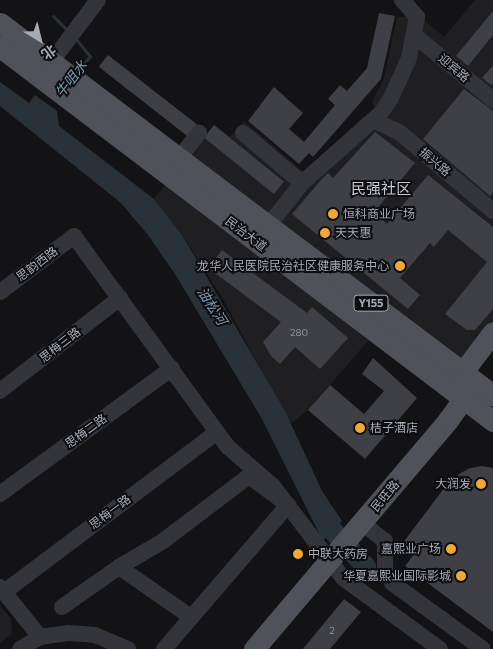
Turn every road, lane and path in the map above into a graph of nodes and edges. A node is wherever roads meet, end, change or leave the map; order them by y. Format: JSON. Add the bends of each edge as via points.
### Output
{"nodes":[{"id":1,"x":98,"y":0,"type":"edge"},
{"id":2,"x":402,"y":0,"type":"edge"},
{"id":3,"x":0,"y":23,"type":"edge"},
{"id":4,"x":414,"y":35,"type":"junction"},
{"id":5,"x":0,"y":46,"type":"edge"},
{"id":6,"x":53,"y":70,"type":"junction"},
{"id":7,"x":74,"y":90,"type":"junction"},
{"id":8,"x":493,"y":100,"type":"edge"},
{"id":9,"x":371,"y":117,"type":"junction"},
{"id":10,"x":199,"y":133,"type":"dead end"},
{"id":11,"x":243,"y":133,"type":"dead end"},
{"id":12,"x":180,"y":156,"type":"junction"},
{"id":13,"x":302,"y":183,"type":"junction"},
{"id":14,"x":493,"y":211,"type":"edge"},
{"id":15,"x":269,"y":225,"type":"junction"},
{"id":16,"x":0,"y":292,"type":"edge"},
{"id":17,"x":120,"y":298,"type":"junction"},
{"id":18,"x":493,"y":332,"type":"edge"},
{"id":19,"x":493,"y":351,"type":"edge"},
{"id":20,"x":172,"y":368,"type":"junction"},
{"id":21,"x":469,"y":376,"type":"junction"},
{"id":22,"x":0,"y":391,"type":"edge"},
{"id":23,"x":493,"y":395,"type":"edge"},
{"id":24,"x":465,"y":401,"type":"junction"},
{"id":25,"x":493,"y":421,"type":"edge"},
{"id":26,"x":217,"y":432,"type":"junction"},
{"id":27,"x":0,"y":494,"type":"edge"},
{"id":28,"x":288,"y":505,"type":"junction"},
{"id":29,"x":363,"y":530,"type":"junction"},
{"id":30,"x":334,"y":562,"type":"junction"},
{"id":31,"x":119,"y":567,"type":"junction"},
{"id":32,"x":2,"y":589,"type":"edge"},
{"id":33,"x":62,"y":607,"type":"dead end"},
{"id":34,"x":191,"y":617,"type":"junction"},
{"id":35,"x":40,"y":637,"type":"junction"},
{"id":36,"x":20,"y":649,"type":"edge"},
{"id":37,"x":128,"y":649,"type":"edge"},
{"id":38,"x":164,"y":649,"type":"edge"},
{"id":39,"x":254,"y":649,"type":"edge"},
{"id":40,"x":270,"y":649,"type":"edge"},
{"id":41,"x":440,"y":649,"type":"edge"},
{"id":42,"x":483,"y":649,"type":"edge"}],
"edges":[{"from":1,"to":6,"type":"street","via":[[66,42]]},
{"from":2,"to":4,"type":"street","via":[[418,17]]},
{"from":3,"to":6,"type":"main road","name":"民治大道","number":"Y155"},
{"from":4,"to":8,"type":"street","name":"迎宾路"},
{"from":4,"to":9,"type":"street","via":[[401,79],[380,114]]},
{"from":5,"to":6,"type":"main road","name":"民治大道","number":"Y155"},
{"from":6,"to":7,"type":"main road","name":"民治大道","number":"Y155"},
{"from":7,"to":12,"type":"main road","name":"民治大道","number":"Y155"},
{"from":7,"to":24,"type":"main road","name":"民治大道","number":"Y155"},
{"from":9,"to":13,"type":"street"},
{"from":9,"to":14,"type":"street","name":"振兴路","via":[[399,132]]},
{"from":10,"to":12,"type":"street"},
{"from":11,"to":13,"type":"street"},
{"from":12,"to":15,"type":"main road","name":"民治大道","number":"Y155"},
{"from":13,"to":15,"type":"street"},
{"from":15,"to":21,"type":"main road","name":"民治大道","number":"Y155"},
{"from":16,"to":17,"type":"street","name":"思韵西路","via":[[74,236]]},
{"from":17,"to":20,"type":"street"},
{"from":17,"to":22,"type":"street","name":"思梅三路"},
{"from":18,"to":21,"type":"main road","name":"民旺路"},
{"from":19,"to":21,"type":"main road","name":"民旺路"},
{"from":20,"to":26,"type":"street"},
{"from":20,"to":27,"type":"street","name":"思梅二路"},
{"from":21,"to":23,"type":"main road","name":"民治大道","number":"Y155"},
{"from":21,"to":24,"type":"main road","name":"民旺路"},
{"from":24,"to":25,"type":"main road","name":"民治大道","number":"Y155"},
{"from":24,"to":29,"type":"main road","name":"民旺路"},
{"from":26,"to":28,"type":"street","via":[[228,446],[256,468]]},
{"from":26,"to":32,"type":"street","name":"思梅一路"},
{"from":28,"to":30,"type":"street"},
{"from":28,"to":31,"type":"street","via":[[249,476],[163,540]]},
{"from":28,"to":34,"type":"street"},
{"from":29,"to":30,"type":"main road","name":"民旺路"},
{"from":29,"to":42,"type":"street","via":[[385,541],[385,569],[392,583]]},
{"from":30,"to":39,"type":"main road","name":"民旺路"},
{"from":30,"to":40,"type":"main road","name":"民旺路"},
{"from":30,"to":41,"type":"street","via":[[346,581]]},
{"from":31,"to":33,"type":"street"},
{"from":31,"to":34,"type":"street"},
{"from":32,"to":35,"type":"street"},
{"from":34,"to":38,"type":"street"},
{"from":35,"to":36,"type":"street"},
{"from":35,"to":37,"type":"street","via":[[90,634]]}]}
